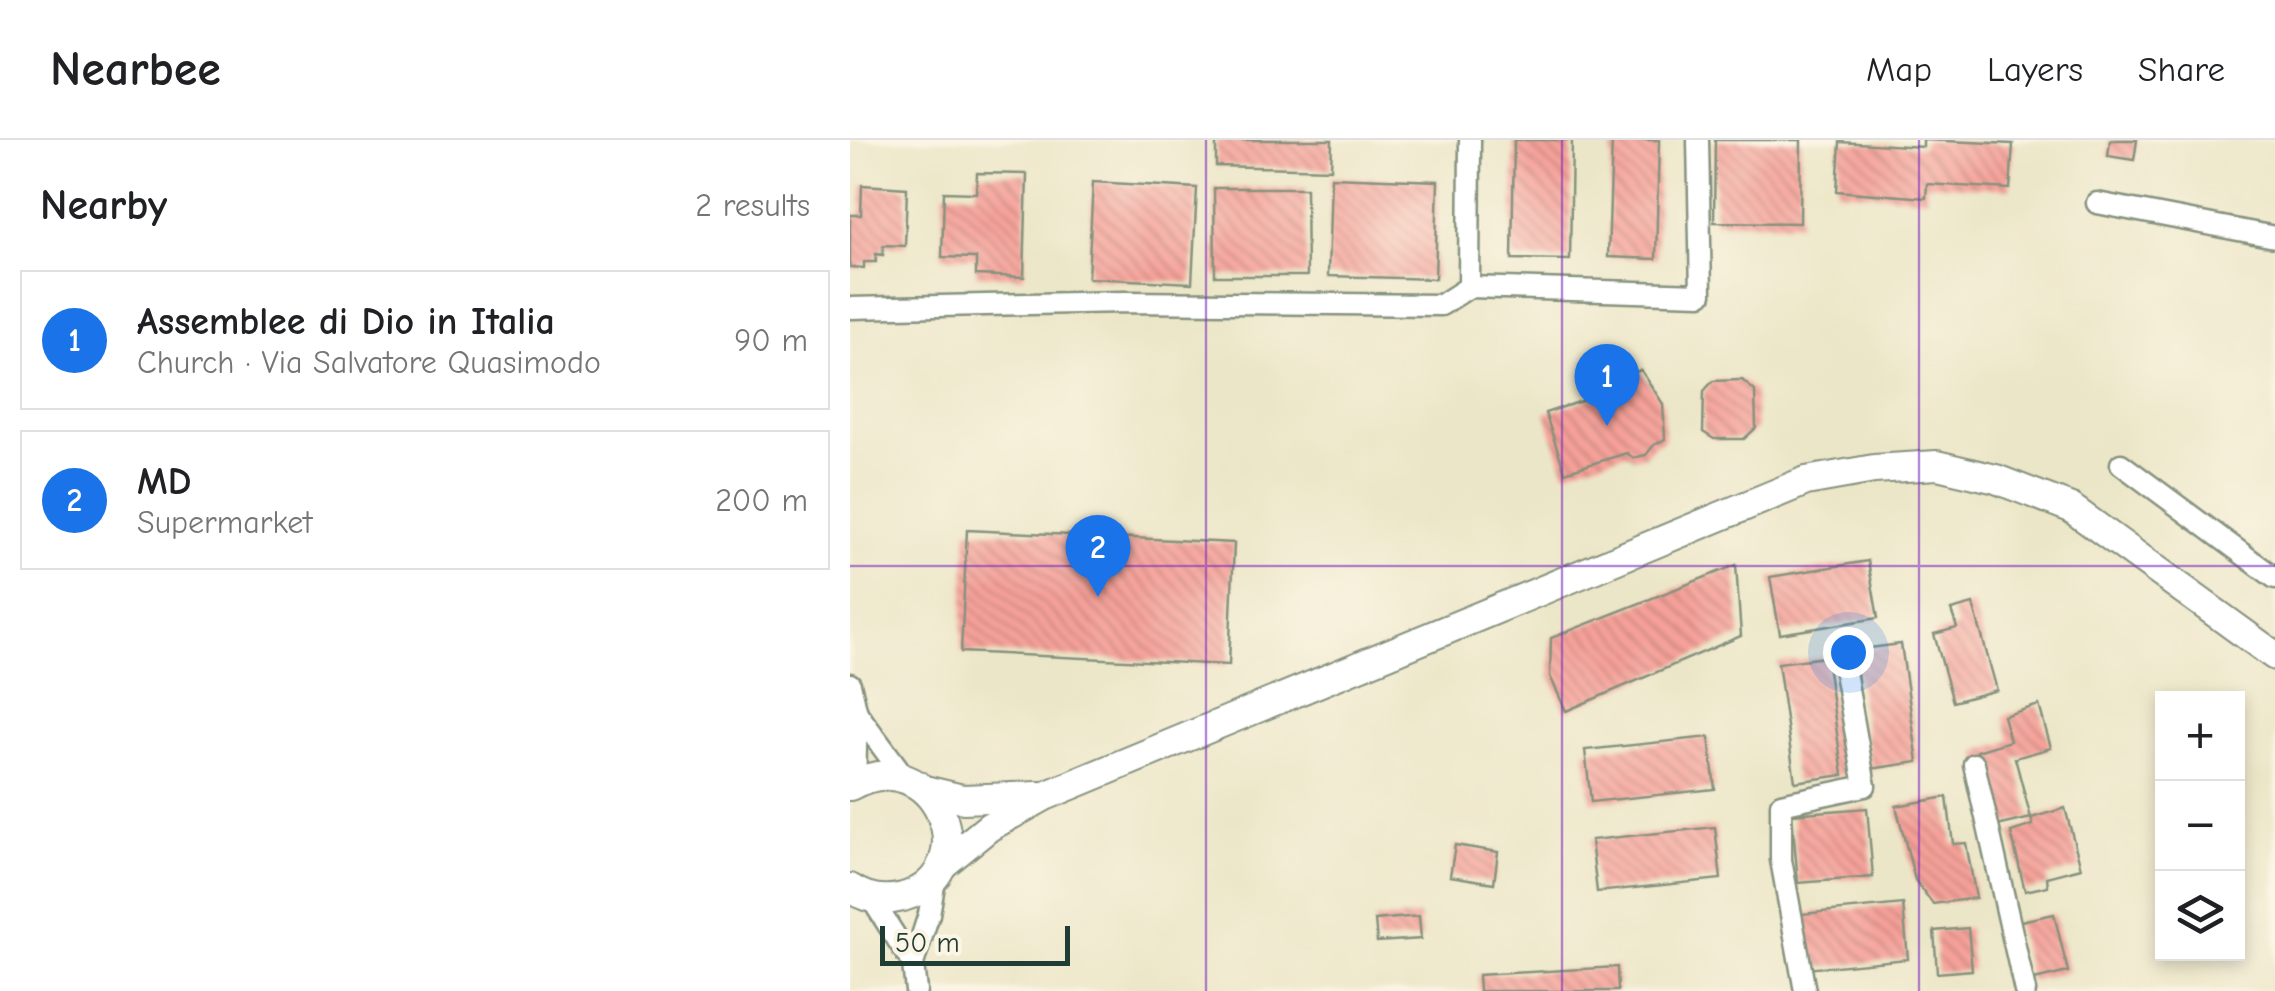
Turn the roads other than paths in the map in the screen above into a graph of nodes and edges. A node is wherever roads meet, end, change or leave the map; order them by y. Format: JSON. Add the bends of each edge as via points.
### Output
{"nodes":[{"id":1,"x":1470,"y":140,"type":"edge"},
{"id":2,"x":1698,"y":140,"type":"edge"},
{"id":3,"x":2097,"y":203,"type":"dead end"},
{"id":4,"x":2275,"y":237,"type":"edge"},
{"id":5,"x":1469,"y":287,"type":"junction"},
{"id":6,"x":850,"y":308,"type":"edge"},
{"id":7,"x":2120,"y":464,"type":"dead end"},
{"id":8,"x":2275,"y":578,"type":"edge"},
{"id":9,"x":1842,"y":656,"type":"dead end"},
{"id":10,"x":2275,"y":656,"type":"edge"},
{"id":11,"x":850,"y":684,"type":"edge"},
{"id":12,"x":857,"y":713,"type":"junction"},
{"id":13,"x":1974,"y":764,"type":"dead end"},
{"id":14,"x":916,"y":784,"type":"junction"},
{"id":15,"x":852,"y":785,"type":"edge"},
{"id":16,"x":1045,"y":796,"type":"junction"},
{"id":17,"x":938,"y":870,"type":"junction"},
{"id":18,"x":861,"y":893,"type":"edge"},
{"id":19,"x":912,"y":964,"type":"junction"},
{"id":20,"x":916,"y":991,"type":"edge"},
{"id":21,"x":1805,"y":991,"type":"edge"},
{"id":22,"x":2025,"y":991,"type":"edge"}],
"edges":[{"from":1,"to":5,"type":"street"},
{"from":2,"to":5,"type":"street","via":[[1702,294]]},
{"from":3,"to":4,"type":"street"},
{"from":5,"to":6,"type":"street","via":[[1440,305]]},
{"from":7,"to":8,"type":"street"},
{"from":9,"to":21,"type":"street","via":[[1865,786],[1781,804],[1781,860]]},
{"from":10,"to":16,"type":"street","via":[[2070,508],[1996,479],[1936,466],[1874,469],[1806,481]]},
{"from":11,"to":12,"type":"street"},
{"from":12,"to":14,"type":"street"},
{"from":12,"to":15,"type":"street"},
{"from":13,"to":22,"type":"street"},
{"from":14,"to":15,"type":"street","via":[[872,777]]},
{"from":14,"to":16,"type":"street","via":[[963,799]]},
{"from":14,"to":17,"type":"street","via":[[944,817]]},
{"from":16,"to":17,"type":"street","via":[[989,827]]},
{"from":17,"to":18,"type":"street","via":[[907,896],[890,900]]},
{"from":17,"to":19,"type":"street"},
{"from":18,"to":19,"type":"street"},
{"from":19,"to":20,"type":"street"}]}
